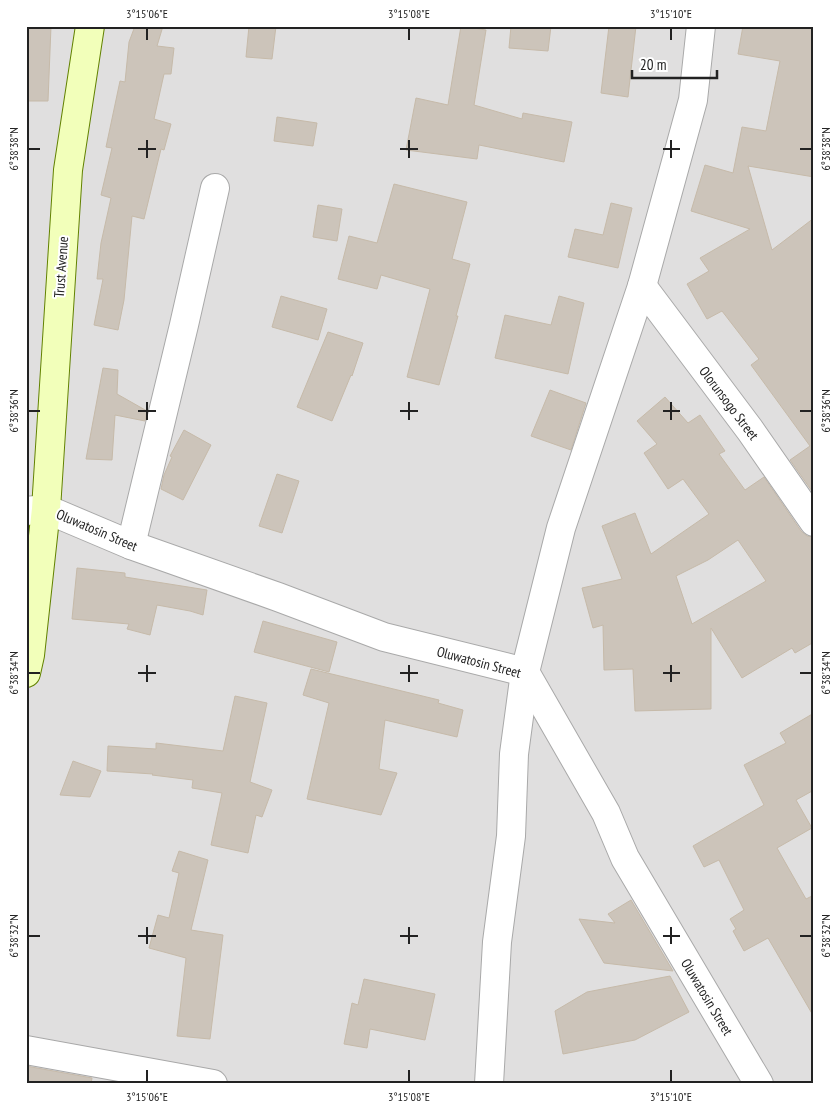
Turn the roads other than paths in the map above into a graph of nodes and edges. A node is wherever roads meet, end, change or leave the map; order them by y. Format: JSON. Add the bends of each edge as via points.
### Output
{"nodes":[{"id":1,"x":90,"y":26,"type":"edge"},
{"id":2,"x":701,"y":26,"type":"edge"},
{"id":3,"x":215,"y":188,"type":"dead end"},
{"id":4,"x":642,"y":286,"type":"junction"},
{"id":5,"x":36,"y":510,"type":"edge"},
{"id":6,"x":814,"y":522,"type":"edge"},
{"id":7,"x":131,"y":545,"type":"junction"},
{"id":8,"x":525,"y":672,"type":"junction"},
{"id":9,"x":26,"y":673,"type":"edge"},
{"id":10,"x":26,"y":1050,"type":"edge"},
{"id":11,"x":213,"y":1084,"type":"edge"},
{"id":12,"x":489,"y":1084,"type":"edge"},
{"id":13,"x":759,"y":1084,"type":"edge"}],
"edges":[{"from":1,"to":5,"type":"street","name":"Trust Avenue","via":[[68,170]]},
{"from":2,"to":4,"type":"street","via":[[693,100]]},
{"from":3,"to":7,"type":"street"},
{"from":4,"to":6,"type":"street","name":"Olorunsogo Street"},
{"from":4,"to":8,"type":"street","via":[[561,528]]},
{"from":5,"to":7,"type":"street","name":"Oluwatosin Street"},
{"from":5,"to":9,"type":"street","name":"Trust Avenue","via":[[30,655]]},
{"from":7,"to":8,"type":"street","name":"Oluwatosin Street","via":[[384,637]]},
{"from":8,"to":12,"type":"street","via":[[514,754],[512,836],[497,942]]},
{"from":8,"to":13,"type":"street","name":"Oluwatosin Street","via":[[606,813],[625,858]]},
{"from":10,"to":11,"type":"street"}]}
